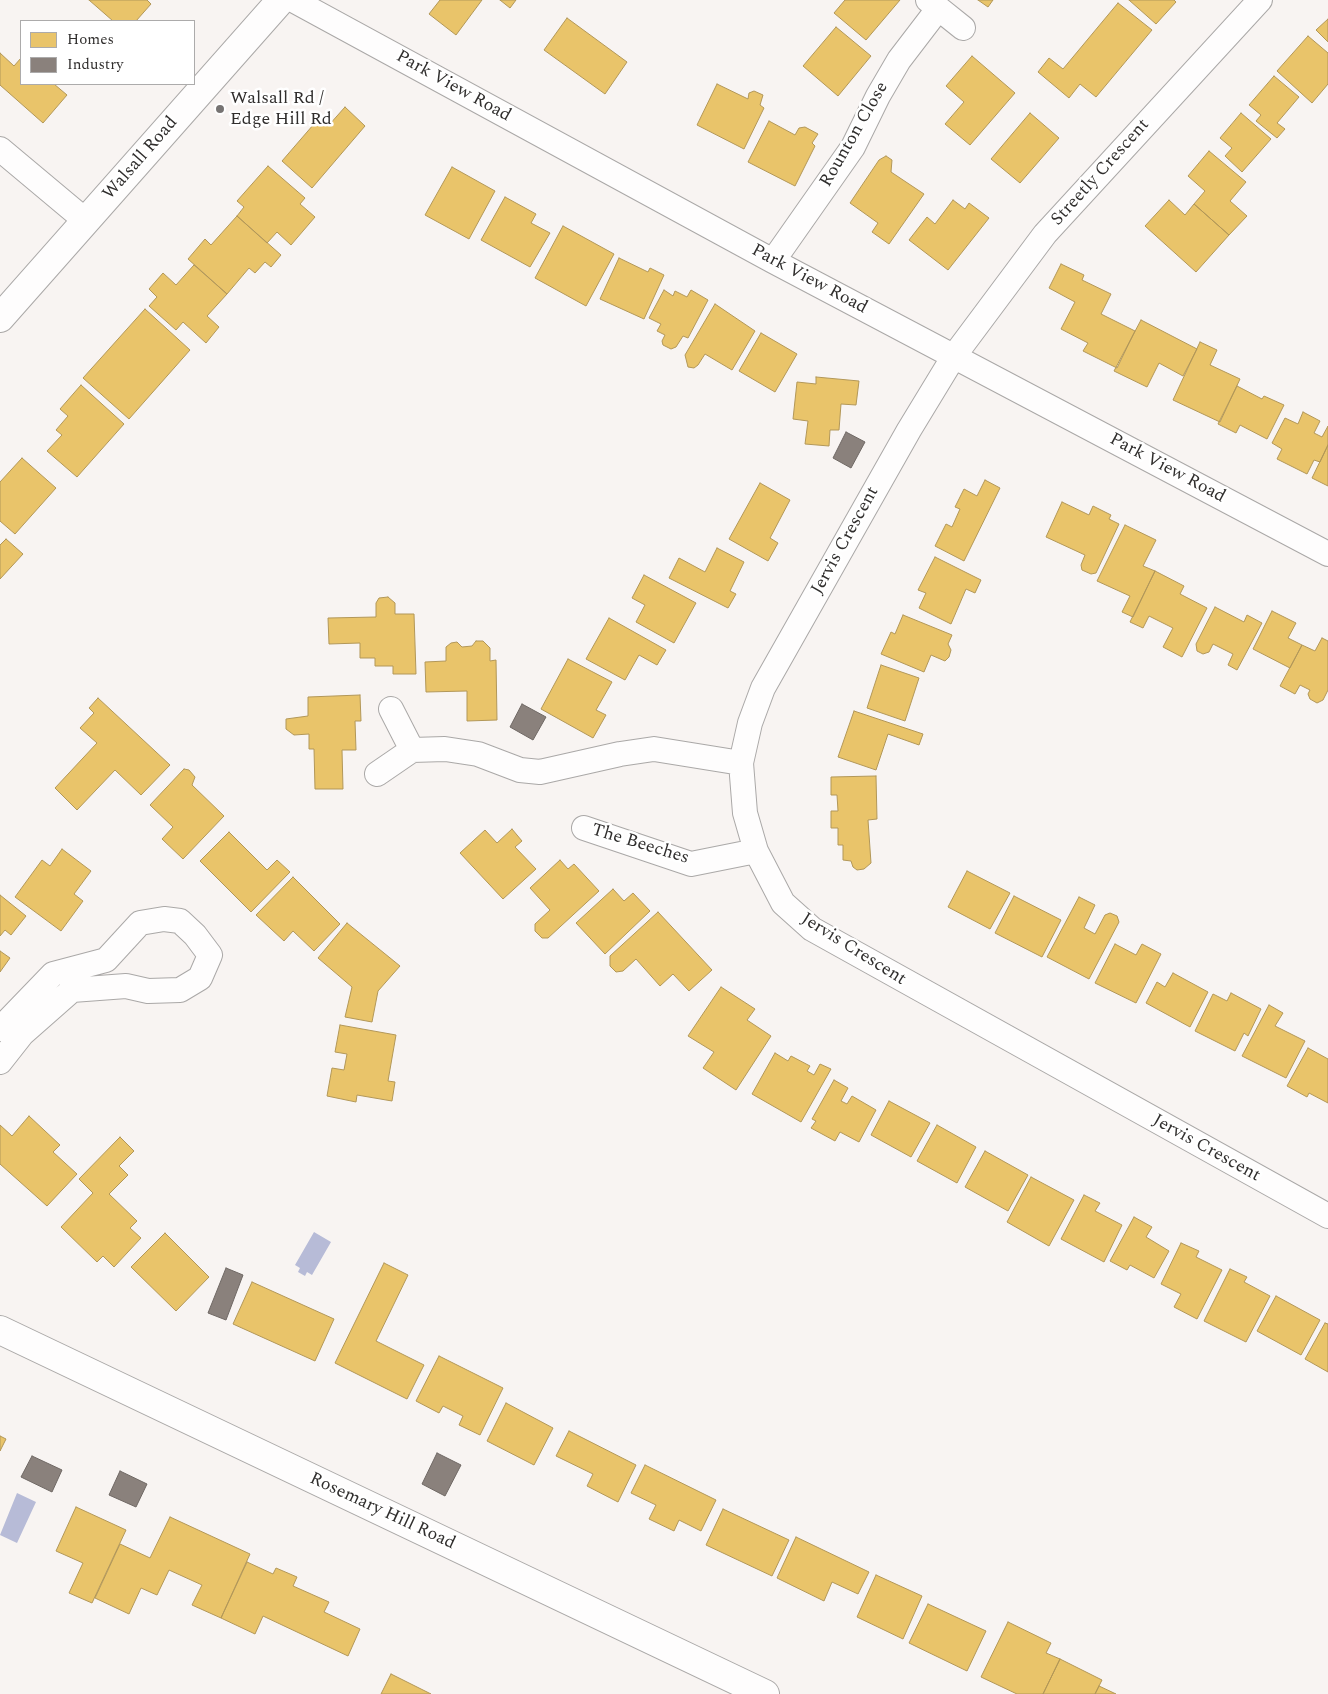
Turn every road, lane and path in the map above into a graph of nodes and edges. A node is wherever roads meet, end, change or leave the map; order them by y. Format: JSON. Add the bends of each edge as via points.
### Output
{"nodes":[{"id":1,"x":281,"y":0,"type":"edge"},
{"id":2,"x":293,"y":0,"type":"edge"},
{"id":3,"x":1260,"y":0,"type":"edge"},
{"id":4,"x":933,"y":5,"type":"edge"},
{"id":5,"x":963,"y":28,"type":"dead end"},
{"id":6,"x":0,"y":149,"type":"edge"},
{"id":7,"x":86,"y":221,"type":"junction"},
{"id":8,"x":774,"y":261,"type":"junction"},
{"id":9,"x":0,"y":318,"type":"edge"},
{"id":10,"x":954,"y":356,"type":"junction"},
{"id":11,"x":1328,"y":554,"type":"edge"},
{"id":12,"x":391,"y":709,"type":"dead end"},
{"id":13,"x":412,"y":750,"type":"junction"},
{"id":14,"x":742,"y":763,"type":"junction"},
{"id":15,"x":377,"y":774,"type":"dead end"},
{"id":16,"x":584,"y":828,"type":"dead end"},
{"id":17,"x":756,"y":851,"type":"junction"},
{"id":18,"x":106,"y":960,"type":"junction"},
{"id":19,"x":126,"y":986,"type":"junction"},
{"id":20,"x":0,"y":1029,"type":"edge"},
{"id":21,"x":0,"y":1062,"type":"edge"},
{"id":22,"x":1328,"y":1216,"type":"edge"},
{"id":23,"x":0,"y":1330,"type":"edge"},
{"id":24,"x":765,"y":1694,"type":"edge"}],
"edges":[{"from":1,"to":7,"type":"main road","name":"Walsall Road"},
{"from":2,"to":8,"type":"street","name":"Park View Road"},
{"from":3,"to":10,"type":"street","name":"Streetly Crescent","via":[[1045,234]]},
{"from":4,"to":5,"type":"street","name":"Rounton Close"},
{"from":4,"to":8,"type":"street","name":"Rounton Close","via":[[878,96],[853,147]]},
{"from":6,"to":7,"type":"street"},
{"from":7,"to":9,"type":"main road","name":"Walsall Road"},
{"from":8,"to":10,"type":"street","name":"Park View Road"},
{"from":10,"to":11,"type":"street","name":"Park View Road"},
{"from":10,"to":14,"type":"street","name":"Jervis Crescent","via":[[763,688],[750,724]]},
{"from":12,"to":13,"type":"street"},
{"from":13,"to":14,"type":"street","via":[[445,749],[478,754],[520,770],[540,772],[654,749]]},
{"from":13,"to":15,"type":"street"},
{"from":14,"to":17,"type":"street","name":"Jervis Crescent","via":[[744,813]]},
{"from":16,"to":17,"type":"street","name":"The Beeches","via":[[691,864]]},
{"from":17,"to":22,"type":"street","name":"Jervis Crescent","via":[[783,903],[812,929]]},
{"from":18,"to":19,"type":"street"},
{"from":18,"to":19,"type":"street","via":[[140,923],[164,919],[180,921],[196,935],[210,955],[200,978],[180,990],[148,991]]},
{"from":18,"to":20,"type":"street","via":[[53,974]]},
{"from":19,"to":21,"type":"street","via":[[72,990],[22,1034]]},
{"from":23,"to":24,"type":"main road","name":"Rosemary Hill Road"}]}
